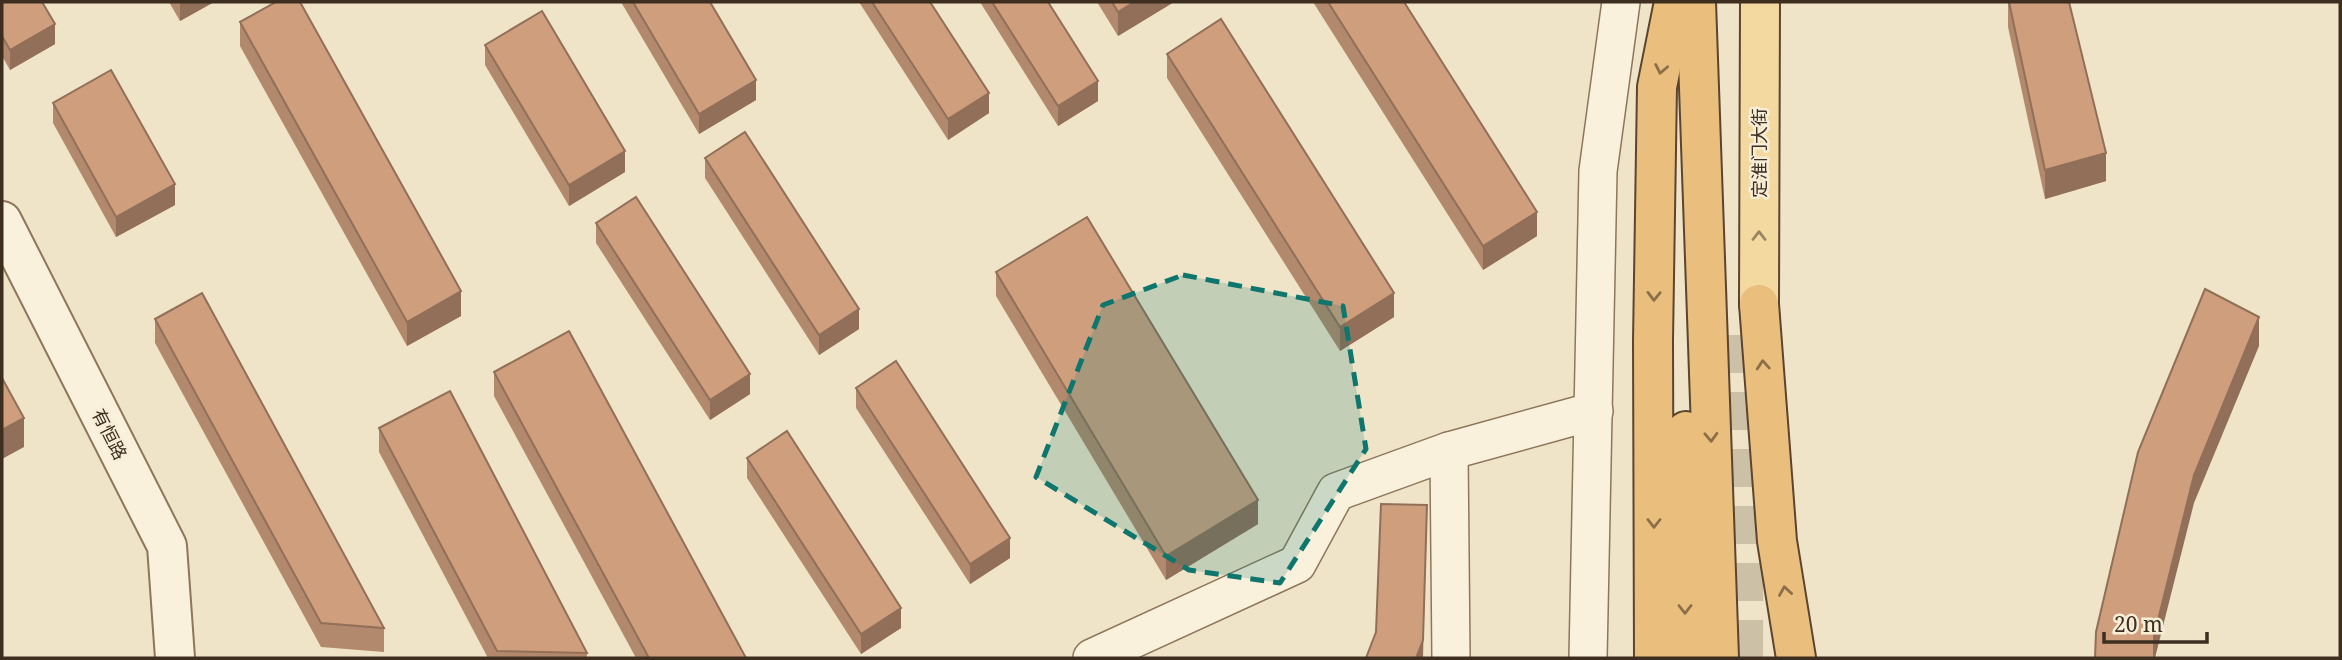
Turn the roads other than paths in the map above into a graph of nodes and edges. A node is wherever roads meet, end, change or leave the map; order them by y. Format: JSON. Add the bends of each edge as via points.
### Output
{"nodes":[{"id":1,"x":1621,"y":2,"type":"edge"},
{"id":2,"x":1674,"y":2,"type":"edge"},
{"id":3,"x":1694,"y":2,"type":"edge"},
{"id":4,"x":1760,"y":2,"type":"edge"},
{"id":5,"x":2,"y":221,"type":"edge"},
{"id":6,"x":1759,"y":304,"type":"joint"},
{"id":7,"x":1594,"y":411,"type":"junction"},
{"id":8,"x":1449,"y":451,"type":"junction"},
{"id":9,"x":175,"y":658,"type":"edge"},
{"id":10,"x":1091,"y":658,"type":"edge"},
{"id":11,"x":1451,"y":658,"type":"edge"},
{"id":12,"x":1588,"y":658,"type":"edge"},
{"id":13,"x":1654,"y":658,"type":"edge"},
{"id":14,"x":1685,"y":658,"type":"edge"},
{"id":15,"x":1719,"y":658,"type":"edge"},
{"id":16,"x":1796,"y":658,"type":"edge"}],
"edges":[{"from":1,"to":7,"type":"street","via":[[1598,171]]},
{"from":2,"to":13,"type":"highway","one_way":true,"via":[[1657,87]]},
{"from":3,"to":14,"type":"highway","one_way":true,"via":[[1686,173]]},
{"from":3,"to":15,"type":"highway","one_way":true},
{"from":6,"to":4,"type":"main road","name":"定淮门大街","one_way":true},
{"from":5,"to":9,"type":"street","name":"有恒路","via":[[167,546]]},
{"from":16,"to":6,"type":"highway","one_way":true,"via":[[1777,541]]},
{"from":7,"to":8,"type":"street"},
{"from":7,"to":12,"type":"street"},
{"from":8,"to":10,"type":"street","via":[[1336,492],[1297,564]]},
{"from":8,"to":11,"type":"street"}]}
